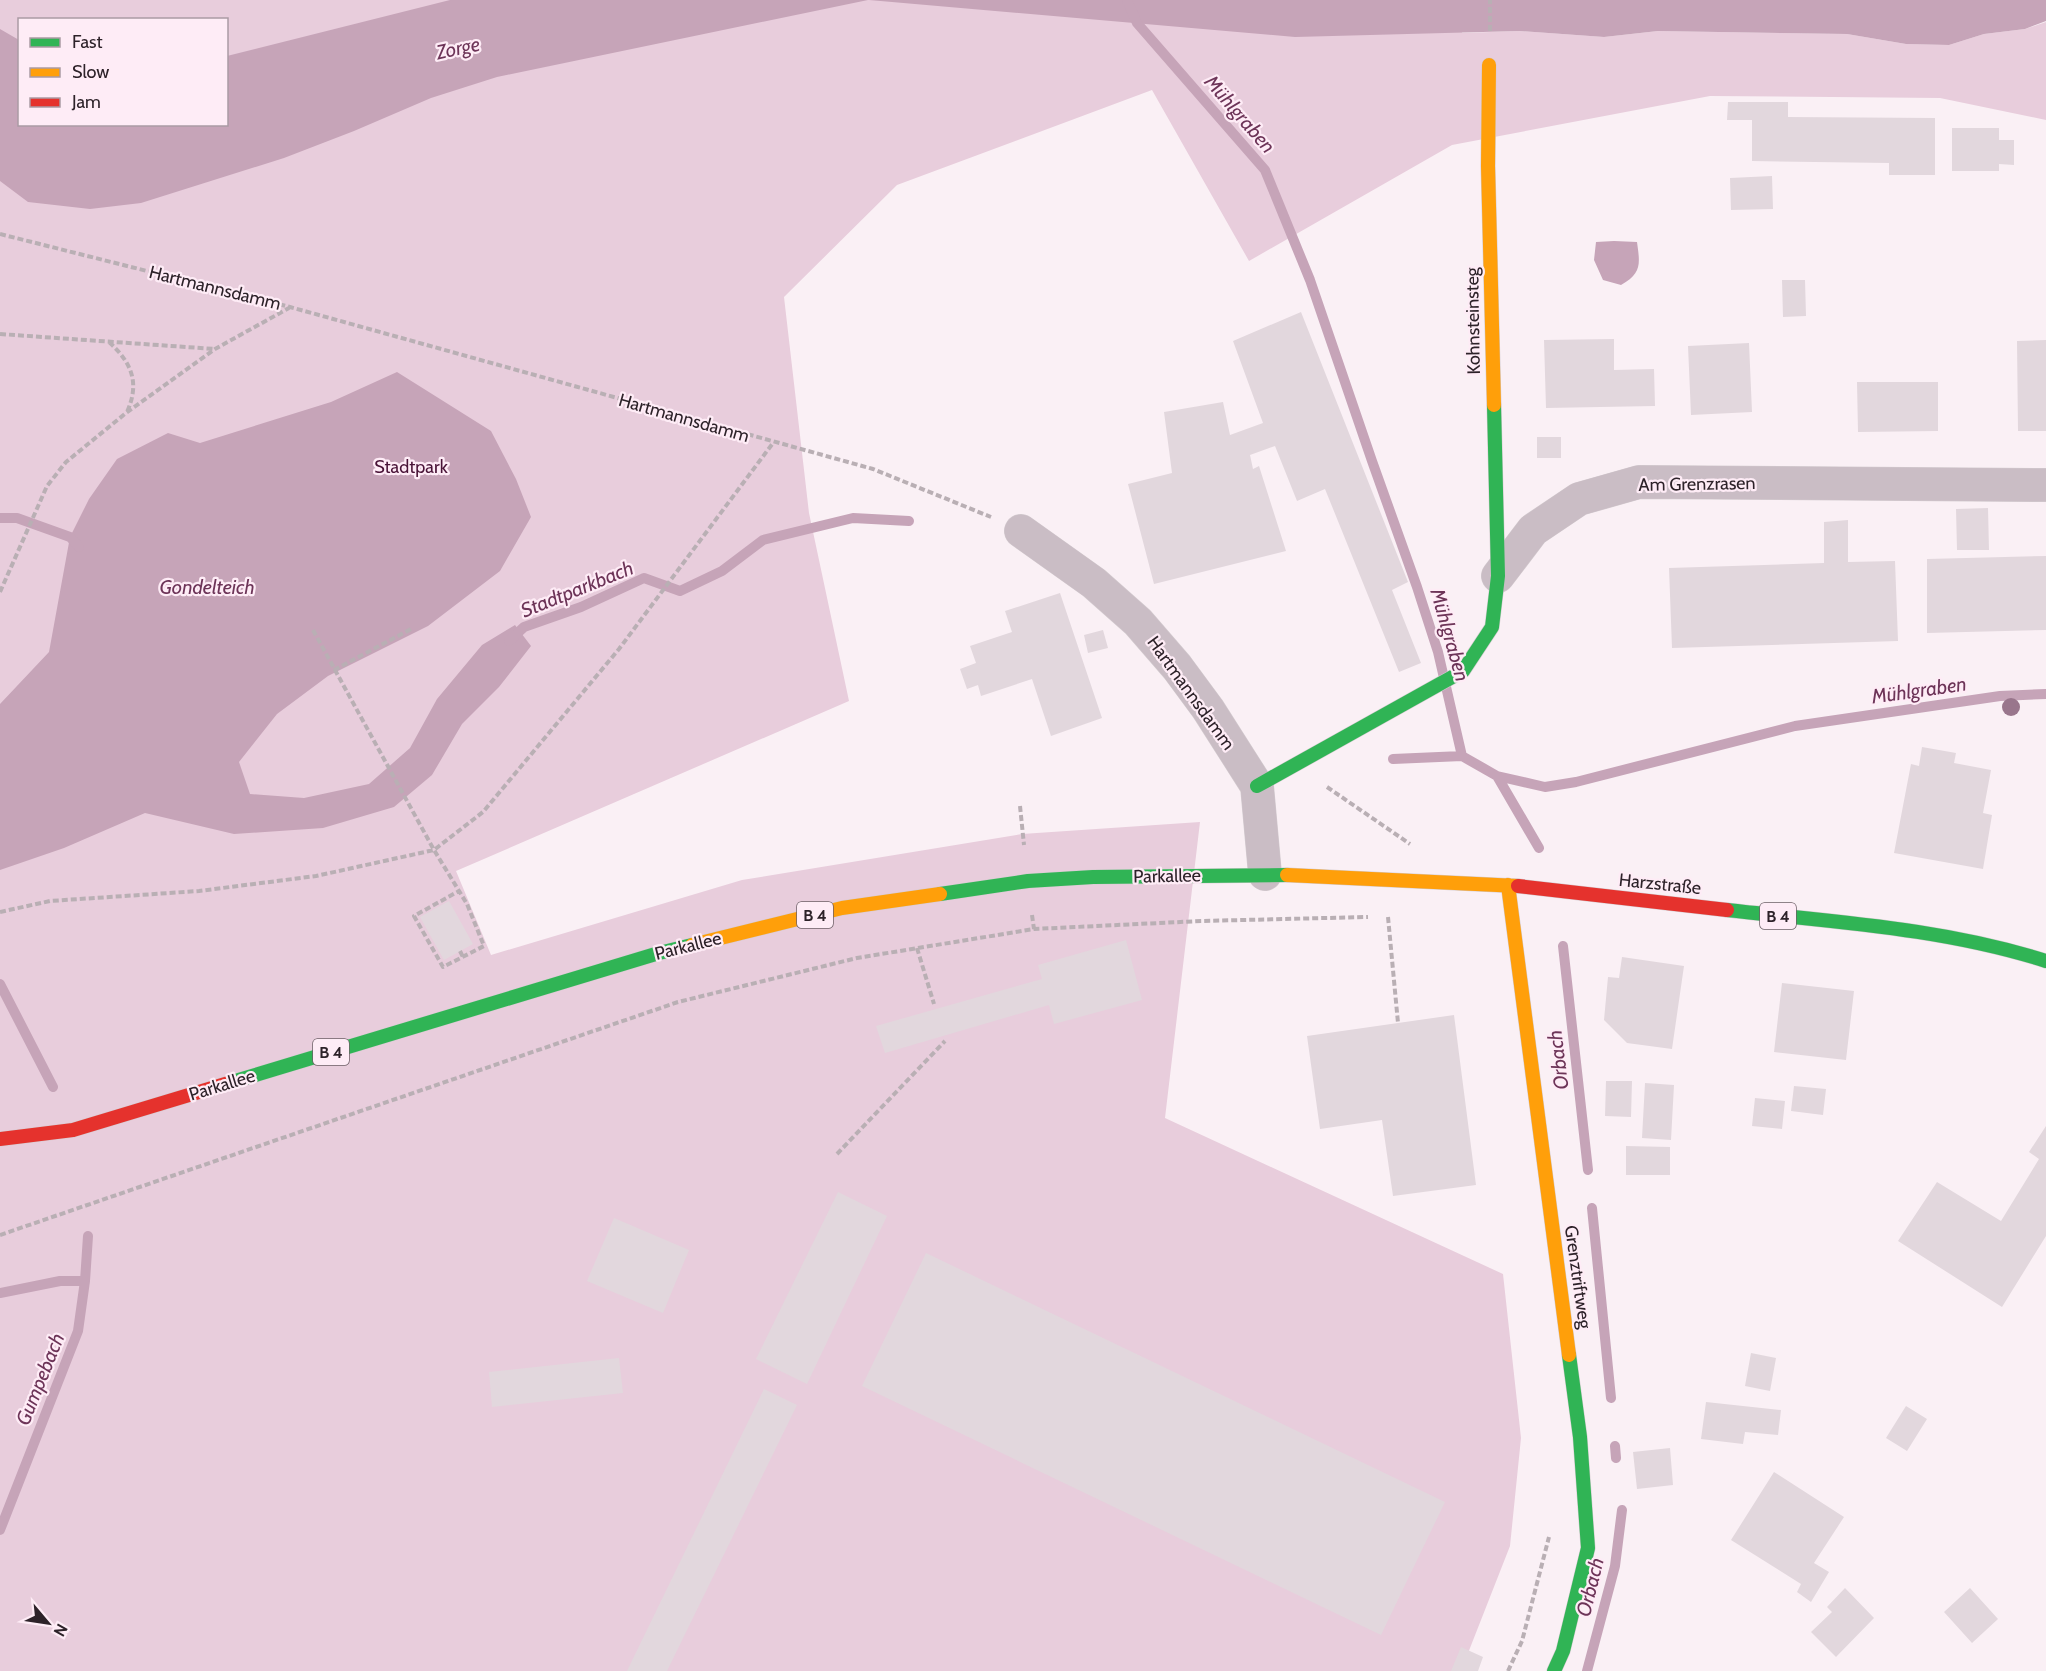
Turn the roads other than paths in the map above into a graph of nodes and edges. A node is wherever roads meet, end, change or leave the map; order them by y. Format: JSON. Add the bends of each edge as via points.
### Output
{"nodes":[{"id":1,"x":1489,"y":65,"type":"dead end"},
{"id":2,"x":2046,"y":485,"type":"edge"},
{"id":3,"x":1021,"y":531,"type":"road end"},
{"id":4,"x":1498,"y":576,"type":"junction"},
{"id":5,"x":1257,"y":786,"type":"junction"},
{"id":6,"x":1265,"y":874,"type":"junction"},
{"id":7,"x":1508,"y":885,"type":"junction"},
{"id":8,"x":2046,"y":961,"type":"edge"},
{"id":9,"x":0,"y":1139,"type":"edge"},
{"id":10,"x":1554,"y":1671,"type":"edge"}],
"edges":[{"from":1,"to":4,"type":"main road","name":"Kohnsteinsteg"},
{"from":2,"to":4,"type":"street","name":"Am Grenzrasen","via":[[1638,482],[1579,499],[1533,530]]},
{"from":3,"to":5,"type":"street","name":"Hartmannsdamm","via":[[1095,584],[1138,622],[1189,684]]},
{"from":4,"to":5,"type":"main road","via":[[1492,627],[1463,671]]},
{"from":5,"to":6,"type":"street"},
{"from":6,"to":7,"type":"main road","name":"Harzstraße","number":"B 4"},
{"from":6,"to":9,"type":"main road","name":"Parkallee","number":"B 4","via":[[1028,881],[842,908],[659,953],[74,1130]]},
{"from":7,"to":8,"type":"main road","name":"Harzstraße","number":"B 4","via":[[1926,933]]},
{"from":7,"to":10,"type":"main road","name":"Grenztriftweg","via":[[1580,1437],[1588,1548],[1563,1651]]}]}
